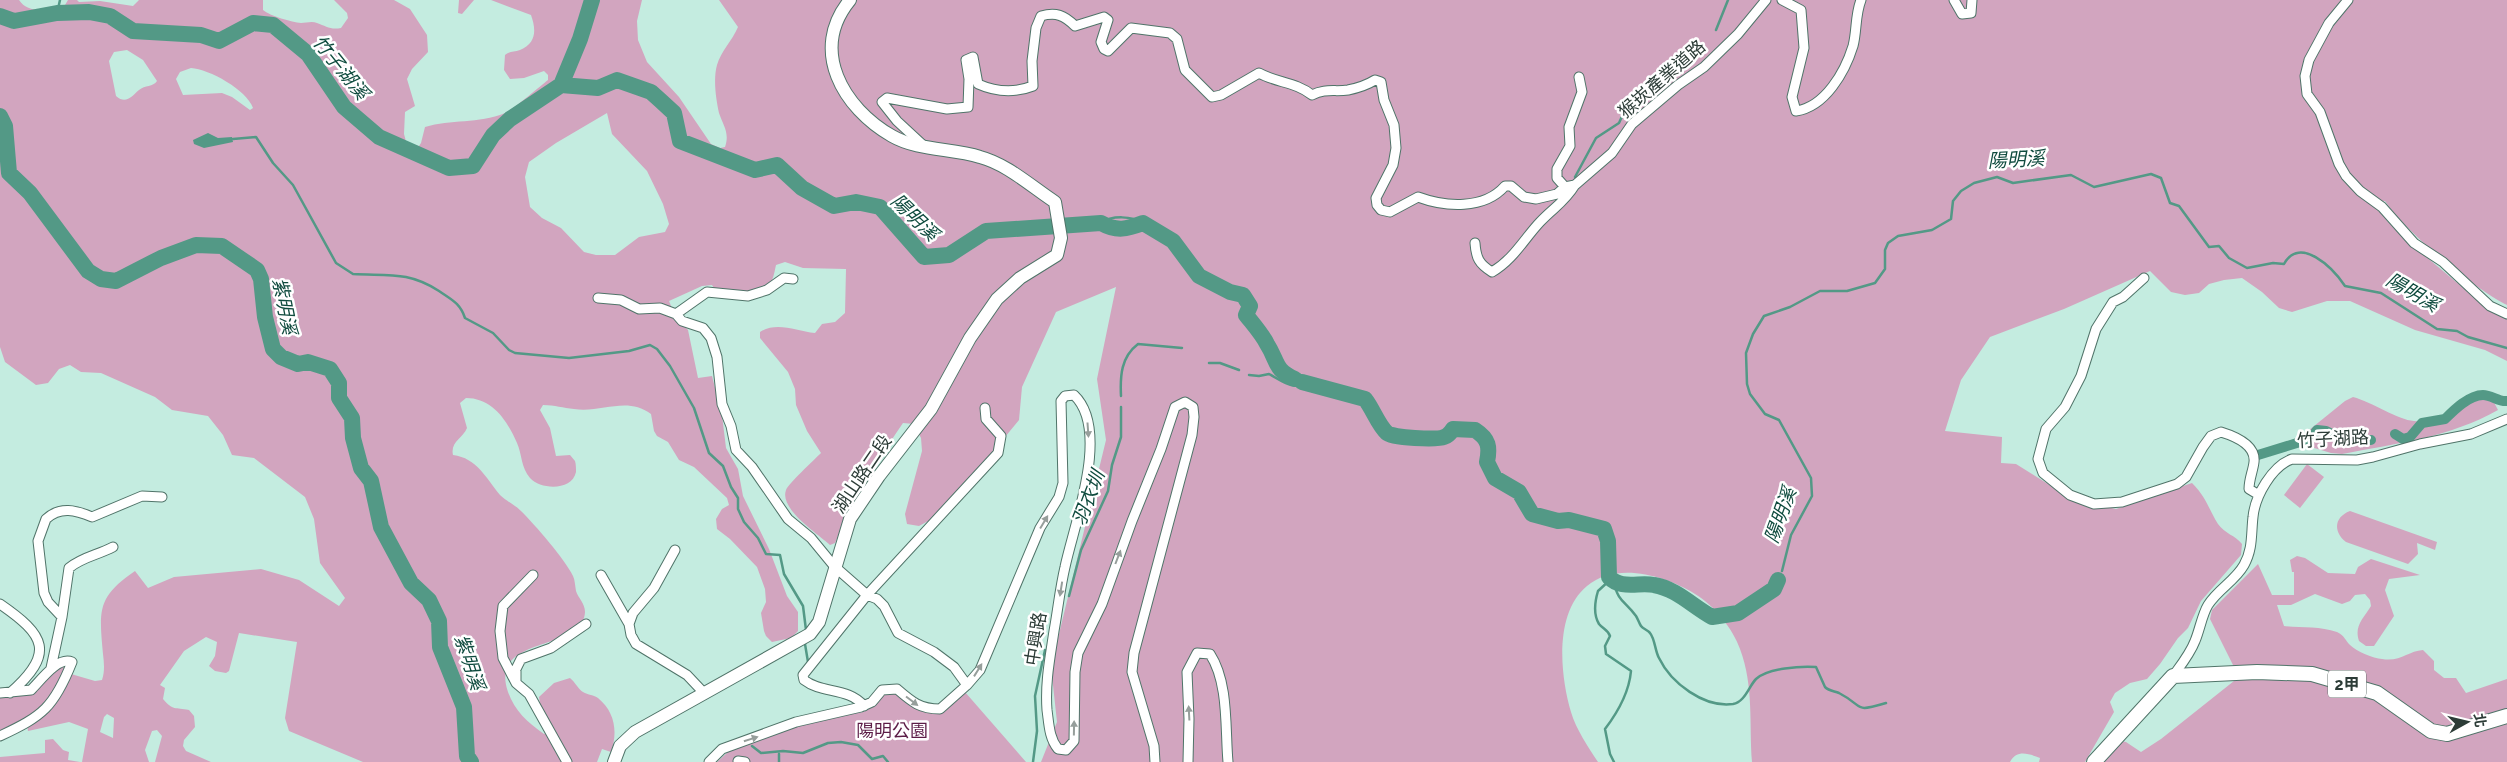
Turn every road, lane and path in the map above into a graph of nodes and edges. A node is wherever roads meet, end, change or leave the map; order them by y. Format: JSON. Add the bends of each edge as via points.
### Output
{"nodes":[{"id":1,"x":850,"y":0,"type":"edge"},
{"id":2,"x":1766,"y":0,"type":"edge"},
{"id":3,"x":1782,"y":0,"type":"edge"},
{"id":4,"x":1861,"y":0,"type":"edge"},
{"id":5,"x":1954,"y":0,"type":"edge"},
{"id":6,"x":1972,"y":0,"type":"edge"},
{"id":7,"x":2348,"y":0,"type":"edge"},
{"id":8,"x":1579,"y":77,"type":"dead end"},
{"id":9,"x":925,"y":146,"type":"junction"},
{"id":10,"x":1575,"y":185,"type":"junction"},
{"id":11,"x":1565,"y":187,"type":"junction"},
{"id":12,"x":1476,"y":243,"type":"dead end"},
{"id":13,"x":2144,"y":278,"type":"dead end"},
{"id":14,"x":794,"y":279,"type":"dead end"},
{"id":15,"x":598,"y":298,"type":"dead end"},
{"id":16,"x":676,"y":314,"type":"junction"},
{"id":17,"x":2507,"y":314,"type":"edge"},
{"id":18,"x":985,"y":408,"type":"dead end"},
{"id":19,"x":2507,"y":419,"type":"edge"},
{"id":20,"x":2259,"y":495,"type":"junction"},
{"id":21,"x":162,"y":497,"type":"dead end"},
{"id":22,"x":113,"y":547,"type":"dead end"},
{"id":23,"x":675,"y":550,"type":"dead end"},
{"id":24,"x":834,"y":566,"type":"junction"},
{"id":25,"x":533,"y":575,"type":"dead end"},
{"id":26,"x":601,"y":575,"type":"dead end"},
{"id":27,"x":867,"y":595,"type":"junction"},
{"id":28,"x":0,"y":604,"type":"edge"},
{"id":29,"x":62,"y":617,"type":"junction"},
{"id":30,"x":586,"y":624,"type":"dead end"},
{"id":31,"x":629,"y":624,"type":"junction"},
{"id":32,"x":49,"y":673,"type":"junction"},
{"id":33,"x":2173,"y":676,"type":"junction"},
{"id":34,"x":516,"y":683,"type":"junction"},
{"id":35,"x":968,"y":686,"type":"junction"},
{"id":36,"x":0,"y":693,"type":"edge"},
{"id":37,"x":10,"y":693,"type":"junction"},
{"id":38,"x":704,"y":693,"type":"junction"},
{"id":39,"x":864,"y":706,"type":"junction"},
{"id":40,"x":2507,"y":716,"type":"edge"},
{"id":41,"x":0,"y":736,"type":"edge"},
{"id":42,"x":566,"y":762,"type":"edge"},
{"id":43,"x":614,"y":762,"type":"edge"},
{"id":44,"x":708,"y":762,"type":"edge"},
{"id":45,"x":1155,"y":762,"type":"edge"},
{"id":46,"x":1188,"y":762,"type":"edge"},
{"id":47,"x":1228,"y":762,"type":"edge"},
{"id":48,"x":2094,"y":762,"type":"edge"}],
"edges":[{"from":1,"to":9,"type":"street","via":[[837,19],[832,45],[840,87],[856,108],[892,136]]},
{"from":2,"to":10,"type":"street","name":"猴崁產業道路","via":[[1738,34],[1704,67],[1632,124],[1612,153]]},
{"from":3,"to":4,"type":"street","via":[[1801,10],[1803,23],[1804,48],[1792,97],[1796,111],[1806,110],[1822,100],[1842,69],[1853,45],[1856,13]]},
{"from":5,"to":6,"type":"street","via":[[1962,14],[1971,13]]},
{"from":7,"to":17,"type":"street","via":[[2329,23],[2309,60],[2305,76],[2307,94],[2320,112],[2339,164],[2360,191],[2382,207],[2414,243],[2443,262],[2490,306]]},
{"from":8,"to":11,"type":"street","via":[[1582,92],[1570,128],[1570,146],[1557,169],[1557,178]]},
{"from":9,"to":11,"type":"street","name":"猴崁產業道路","via":[[882,102],[887,98],[947,110],[968,106],[966,60],[973,57],[978,84],[993,91],[1033,86],[1036,28],[1041,16],[1054,12],[1075,26],[1104,17],[1108,20],[1101,42],[1108,51],[1131,28],[1170,33],[1177,39],[1185,70],[1212,97],[1259,73],[1301,86],[1312,95],[1322,90],[1346,90],[1376,80],[1381,82],[1394,126],[1396,148],[1393,165],[1376,198],[1381,210],[1390,212],[1418,197],[1438,205],[1478,202],[1499,193],[1505,186],[1511,186],[1524,197],[1536,199],[1557,194]]},
{"from":9,"to":24,"type":"street","name":"湖山路二段","via":[[981,157],[1004,168],[1055,202],[1061,238],[1057,255],[1020,278],[997,299],[970,338],[931,409],[850,519]]},
{"from":10,"to":11,"type":"street","name":"猴崁產業道路"},
{"from":10,"to":12,"type":"street","via":[[1501,267],[1492,272],[1480,265]]},
{"from":13,"to":20,"type":"street","via":[[2113,302],[2096,329],[2066,407],[2046,429],[2038,459],[2043,473],[2070,495],[2094,504],[2122,502],[2182,481],[2203,446],[2211,436],[2221,432],[2235,437],[2252,450],[2255,459],[2249,489]]},
{"from":14,"to":16,"type":"street","via":[[784,278],[767,290],[748,296],[707,292]]},
{"from":15,"to":16,"type":"street","via":[[621,300],[639,309],[660,308]]},
{"from":16,"to":24,"type":"street","via":[[682,321],[703,328],[710,338],[717,357],[722,404],[736,450],[752,467],[788,519],[811,538]]},
{"from":18,"to":27,"type":"street","via":[[986,419],[1001,436],[998,453]]},
{"from":19,"to":20,"type":"street","name":"竹子湖路","via":[[2471,434],[2357,460],[2292,459],[2284,462],[2272,475]]},
{"from":20,"to":33,"type":"street","name":"竹子湖路","via":[[2253,514],[2252,548],[2244,565],[2236,578],[2207,606],[2195,642]]},
{"from":21,"to":29,"type":"street","via":[[142,496],[92,517],[75,510],[65,510],[46,519],[38,541],[44,593]]},
{"from":22,"to":29,"type":"street","via":[[80,559],[69,568]]},
{"from":23,"to":31,"type":"street"},
{"from":24,"to":27,"type":"street"},
{"from":24,"to":38,"type":"street","name":"湖山路二段","via":[[818,622],[810,634]]},
{"from":25,"to":34,"type":"street","via":[[503,606],[500,631],[503,658]]},
{"from":26,"to":31,"type":"street"},
{"from":27,"to":35,"type":"street","via":[[884,606],[898,632],[954,666]]},
{"from":27,"to":39,"type":"street","via":[[803,675],[813,687],[846,692]]},
{"from":28,"to":37,"type":"street","via":[[20,616],[34,630],[40,655],[29,676]]},
{"from":29,"to":32,"type":"street"},
{"from":30,"to":34,"type":"street","via":[[551,648],[521,659],[516,669]]},
{"from":31,"to":38,"type":"street","via":[[636,644],[687,675]]},
{"from":32,"to":37,"type":"street","via":[[31,690]]},
{"from":32,"to":41,"type":"street","via":[[58,662],[72,662],[50,706],[37,718]]},
{"from":33,"to":40,"type":"main road","number":"2甲","via":[[2257,672],[2312,674],[2377,693],[2431,731],[2447,734]]},
{"from":33,"to":48,"type":"main road","name":"竹子湖路"},
{"from":34,"to":42,"type":"street","via":[[529,694]]},
{"from":39,"to":35,"type":"street","name":"中興路","one_way":true,"via":[[882,690],[897,689],[920,707],[940,709]]},
{"from":35,"to":45,"type":"street","name":"中興路","one_way":true,"via":[[980,670],[1040,528],[1059,497],[1063,483],[1062,401],[1065,396],[1074,395],[1086,412],[1088,468],[1085,494],[1064,569],[1045,687],[1052,742],[1058,749],[1066,750],[1074,742],[1078,653],[1102,604],[1175,407],[1185,402],[1193,407],[1192,435],[1134,653],[1132,672],[1154,746]]},
{"from":36,"to":37,"type":"street"},
{"from":38,"to":43,"type":"street","name":"湖山路二段","via":[[635,732],[620,746]]},
{"from":44,"to":39,"type":"street","name":"中興路","one_way":true,"via":[[722,750],[796,722]]},
{"from":46,"to":47,"type":"street","one_way":true,"via":[[1190,720],[1186,672],[1197,653],[1203,652],[1210,654],[1215,662],[1223,695]]}]}
